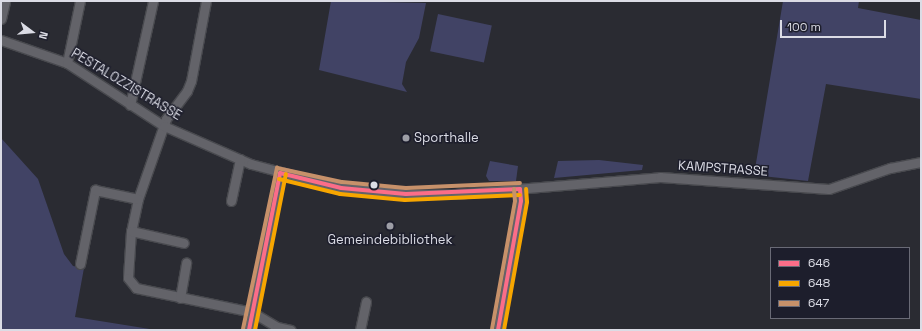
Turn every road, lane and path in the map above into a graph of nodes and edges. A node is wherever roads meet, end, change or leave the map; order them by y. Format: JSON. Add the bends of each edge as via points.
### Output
{"nodes":[{"id":1,"x":5,"y":1,"type":"edge"},
{"id":2,"x":79,"y":1,"type":"edge"},
{"id":3,"x":153,"y":1,"type":"edge"},
{"id":4,"x":206,"y":1,"type":"edge"},
{"id":5,"x":1,"y":19,"type":"edge"},
{"id":6,"x":1,"y":40,"type":"edge"},
{"id":7,"x":67,"y":63,"type":"junction"},
{"id":8,"x":130,"y":105,"type":"junction"},
{"id":9,"x":164,"y":126,"type":"junction"},
{"id":10,"x":240,"y":159,"type":"junction"},
{"id":11,"x":921,"y":162,"type":"edge"},
{"id":12,"x":280,"y":173,"type":"junction"},
{"id":13,"x":520,"y":189,"type":"junction"},
{"id":14,"x":138,"y":199,"type":"junction"},
{"id":15,"x":231,"y":201,"type":"dead end"},
{"id":16,"x":131,"y":231,"type":"junction"},
{"id":17,"x":184,"y":243,"type":"dead end"},
{"id":18,"x":186,"y":263,"type":"dead end"},
{"id":19,"x":80,"y":264,"type":"dead end"},
{"id":20,"x":180,"y":298,"type":"junction"},
{"id":21,"x":366,"y":302,"type":"dead end"},
{"id":22,"x":252,"y":312,"type":"junction"},
{"id":23,"x":249,"y":330,"type":"edge"},
{"id":24,"x":291,"y":330,"type":"edge"},
{"id":25,"x":360,"y":330,"type":"edge"},
{"id":26,"x":498,"y":330,"type":"edge"}],
"edges":[{"from":1,"to":5,"type":"street"},
{"from":2,"to":7,"type":"street"},
{"from":3,"to":8,"type":"street"},
{"from":4,"to":9,"type":"street","via":[[191,81]]},
{"from":6,"to":7,"type":"street","name":"PESTALOZZISTRASSE"},
{"from":7,"to":8,"type":"street","name":"PESTALOZZISTRASSE"},
{"from":8,"to":9,"type":"street","name":"PESTALOZZISTRASSE"},
{"from":9,"to":10,"type":"street","name":"PESTALOZZISTRASSE"},
{"from":9,"to":14,"type":"street"},
{"from":10,"to":12,"type":"street","name":"PESTALOZZISTRASSE"},
{"from":10,"to":15,"type":"street"},
{"from":11,"to":13,"type":"street","name":"KAMPSTRASSE","via":[[890,168],[829,189],[660,177]]},
{"from":12,"to":13,"type":"street","name":"PESTALOZZISTRASSE","via":[[341,188],[412,194]]},
{"from":12,"to":22,"type":"street"},
{"from":13,"to":26,"type":"street","via":[[521,201]]},
{"from":14,"to":16,"type":"street"},
{"from":14,"to":19,"type":"street","via":[[95,190]]},
{"from":16,"to":17,"type":"street"},
{"from":16,"to":20,"type":"street","via":[[128,278],[136,288]]},
{"from":18,"to":20,"type":"street"},
{"from":20,"to":22,"type":"street"},
{"from":21,"to":25,"type":"street"},
{"from":22,"to":23,"type":"street"},
{"from":22,"to":24,"type":"street","via":[[277,327]]}]}
